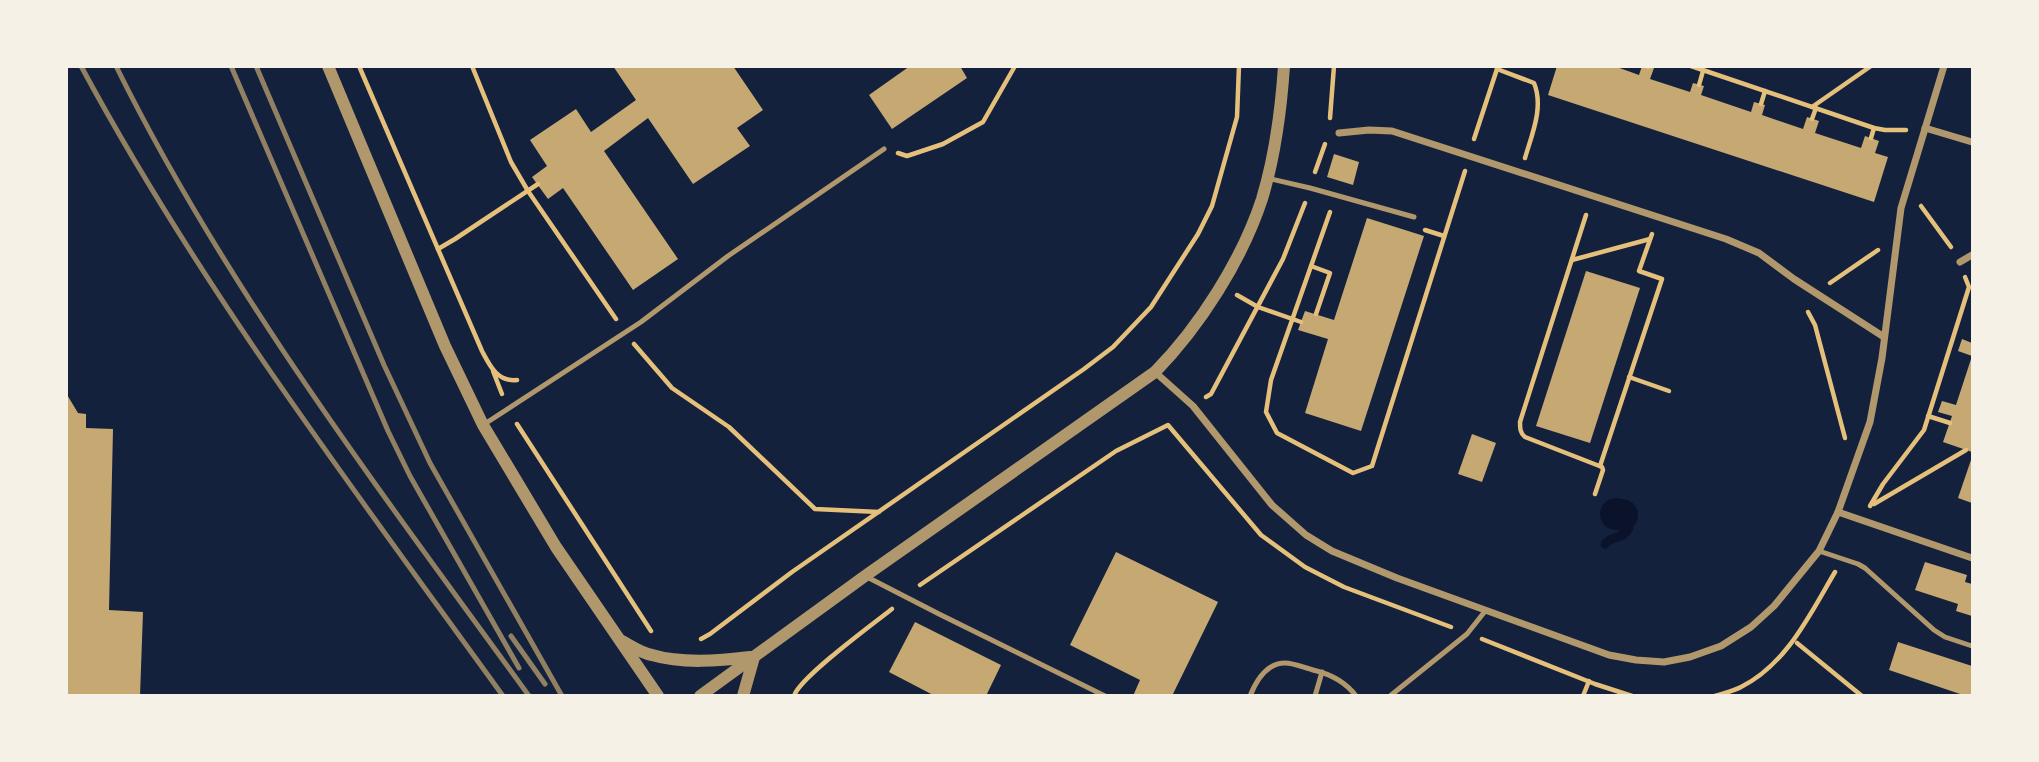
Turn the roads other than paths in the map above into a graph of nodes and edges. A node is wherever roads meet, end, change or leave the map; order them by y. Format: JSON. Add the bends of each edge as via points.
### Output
{"nodes":[{"id":1,"x":328,"y":66,"type":"edge"},
{"id":2,"x":1284,"y":66,"type":"edge"},
{"id":3,"x":1944,"y":66,"type":"edge"},
{"id":4,"x":1925,"y":128,"type":"junction"},
{"id":5,"x":1339,"y":133,"type":"dead end"},
{"id":6,"x":1972,"y":142,"type":"edge"},
{"id":7,"x":884,"y":149,"type":"road end"},
{"id":8,"x":1267,"y":178,"type":"junction"},
{"id":9,"x":1414,"y":217,"type":"dead end"},
{"id":10,"x":1972,"y":256,"type":"edge"},
{"id":11,"x":1960,"y":262,"type":"road end"},
{"id":12,"x":1884,"y":337,"type":"junction"},
{"id":13,"x":1155,"y":372,"type":"junction"},
{"id":14,"x":483,"y":425,"type":"junction"},
{"id":15,"x":1838,"y":512,"type":"junction"},
{"id":16,"x":1819,"y":551,"type":"junction"},
{"id":17,"x":1972,"y":558,"type":"edge"},
{"id":18,"x":865,"y":576,"type":"junction"},
{"id":19,"x":1486,"y":610,"type":"junction"},
{"id":20,"x":621,"y":641,"type":"junction"},
{"id":21,"x":1972,"y":646,"type":"edge"},
{"id":22,"x":754,"y":657,"type":"junction"},
{"id":23,"x":1322,"y":672,"type":"junction"},
{"id":24,"x":658,"y":695,"type":"edge"},
{"id":25,"x":700,"y":695,"type":"edge"},
{"id":26,"x":743,"y":695,"type":"edge"},
{"id":27,"x":1105,"y":695,"type":"edge"},
{"id":28,"x":1250,"y":695,"type":"edge"},
{"id":29,"x":1315,"y":695,"type":"edge"},
{"id":30,"x":1356,"y":695,"type":"edge"},
{"id":31,"x":1390,"y":695,"type":"edge"}],
"edges":[{"from":1,"to":14,"type":"street","via":[[445,346]]},
{"from":2,"to":8,"type":"street"},
{"from":3,"to":4,"type":"street"},
{"from":4,"to":6,"type":"street"},
{"from":4,"to":12,"type":"street","via":[[1901,208]]},
{"from":5,"to":12,"type":"street","via":[[1391,131],[1745,246]]},
{"from":7,"to":14,"type":"lane","via":[[625,332]]},
{"from":8,"to":9,"type":"lane"},
{"from":8,"to":13,"type":"street","via":[[1252,224],[1212,302]]},
{"from":10,"to":11,"type":"street"},
{"from":12,"to":15,"type":"street","via":[[1870,422]]},
{"from":13,"to":18,"type":"street"},
{"from":13,"to":19,"type":"street","via":[[1193,406],[1272,505],[1306,535],[1332,551]]},
{"from":14,"to":20,"type":"street","via":[[556,547]]},
{"from":15,"to":16,"type":"street"},
{"from":15,"to":17,"type":"street"},
{"from":16,"to":19,"type":"street","via":[[1751,627],[1721,646],[1664,662],[1609,655]]},
{"from":16,"to":21,"type":"lane","via":[[1865,568],[1934,630]]},
{"from":18,"to":22,"type":"street"},
{"from":18,"to":27,"type":"lane"},
{"from":19,"to":31,"type":"lane","via":[[1467,634]]},
{"from":20,"to":22,"type":"street","via":[[651,655],[683,660]]},
{"from":20,"to":24,"type":"street"},
{"from":22,"to":25,"type":"street"},
{"from":22,"to":26,"type":"street"},
{"from":23,"to":28,"type":"lane","via":[[1286,663],[1272,667],[1260,676]]},
{"from":23,"to":29,"type":"lane"},
{"from":23,"to":30,"type":"lane","via":[[1336,677]]}]}
